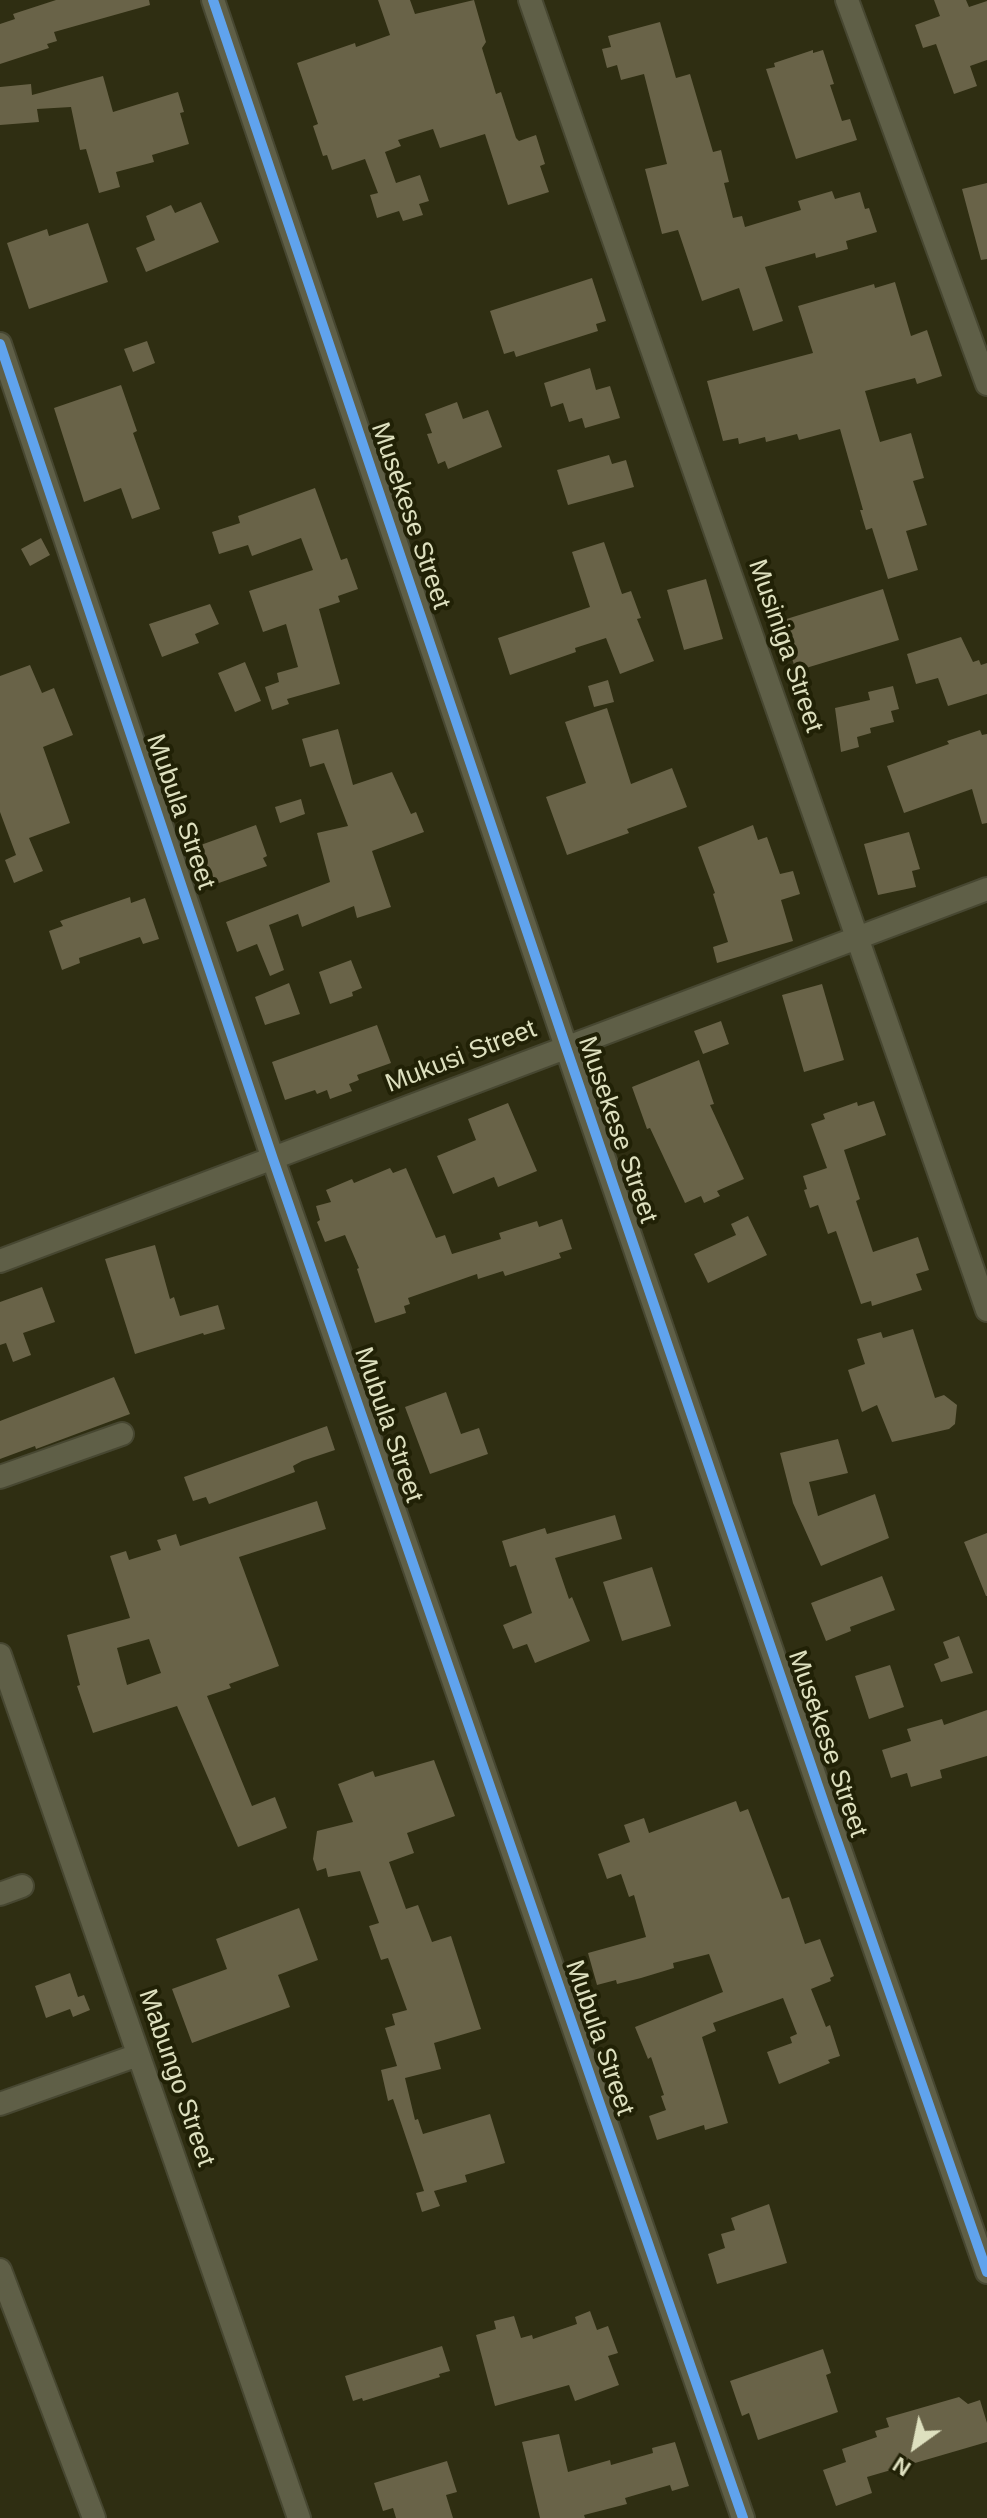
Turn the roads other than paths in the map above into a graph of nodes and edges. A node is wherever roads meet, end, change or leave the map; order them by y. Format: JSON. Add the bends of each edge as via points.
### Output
{"nodes":[{"id":1,"x":213,"y":0,"type":"edge"},
{"id":2,"x":530,"y":0,"type":"edge"},
{"id":3,"x":847,"y":0,"type":"edge"},
{"id":4,"x":0,"y":344,"type":"edge"},
{"id":5,"x":987,"y":384,"type":"edge"},
{"id":6,"x":987,"y":889,"type":"edge"},
{"id":7,"x":857,"y":937,"type":"junction"},
{"id":8,"x":566,"y":1047,"type":"junction"},
{"id":9,"x":273,"y":1159,"type":"junction"},
{"id":10,"x":0,"y":1261,"type":"edge"},
{"id":11,"x":987,"y":1310,"type":"edge"},
{"id":12,"x":122,"y":1434,"type":"dead end"},
{"id":13,"x":0,"y":1477,"type":"edge"},
{"id":14,"x":0,"y":1655,"type":"edge"},
{"id":15,"x":7,"y":1696,"type":"edge"},
{"id":16,"x":22,"y":1886,"type":"dead end"},
{"id":17,"x":0,"y":1894,"type":"edge"},
{"id":18,"x":138,"y":2055,"type":"junction"},
{"id":19,"x":0,"y":2104,"type":"edge"},
{"id":20,"x":0,"y":2270,"type":"edge"},
{"id":21,"x":987,"y":2272,"type":"edge"},
{"id":22,"x":94,"y":2518,"type":"edge"},
{"id":23,"x":299,"y":2518,"type":"edge"},
{"id":24,"x":743,"y":2518,"type":"edge"}],
"edges":[{"from":1,"to":8,"type":"street","name":"Musekese Street"},
{"from":2,"to":7,"type":"street","name":"Musiniga Street"},
{"from":3,"to":5,"type":"street"},
{"from":4,"to":9,"type":"street","name":"Mubula Street"},
{"from":6,"to":7,"type":"street","name":"Mukusi Street"},
{"from":7,"to":8,"type":"street","name":"Mukusi Street"},
{"from":7,"to":11,"type":"street","name":"Musiniga Street"},
{"from":8,"to":9,"type":"street","name":"Mukusi Street"},
{"from":8,"to":21,"type":"street","name":"Musekese Street"},
{"from":9,"to":10,"type":"street","name":"Mukusi Street"},
{"from":9,"to":24,"type":"street","name":"Mubula Street"},
{"from":12,"to":13,"type":"street"},
{"from":14,"to":15,"type":"street","name":"Mabungo Street"},
{"from":15,"to":18,"type":"street","name":"Mabungo Street"},
{"from":16,"to":17,"type":"street"},
{"from":18,"to":19,"type":"street"},
{"from":18,"to":23,"type":"street","name":"Mabungo Street"},
{"from":20,"to":22,"type":"street"}]}
